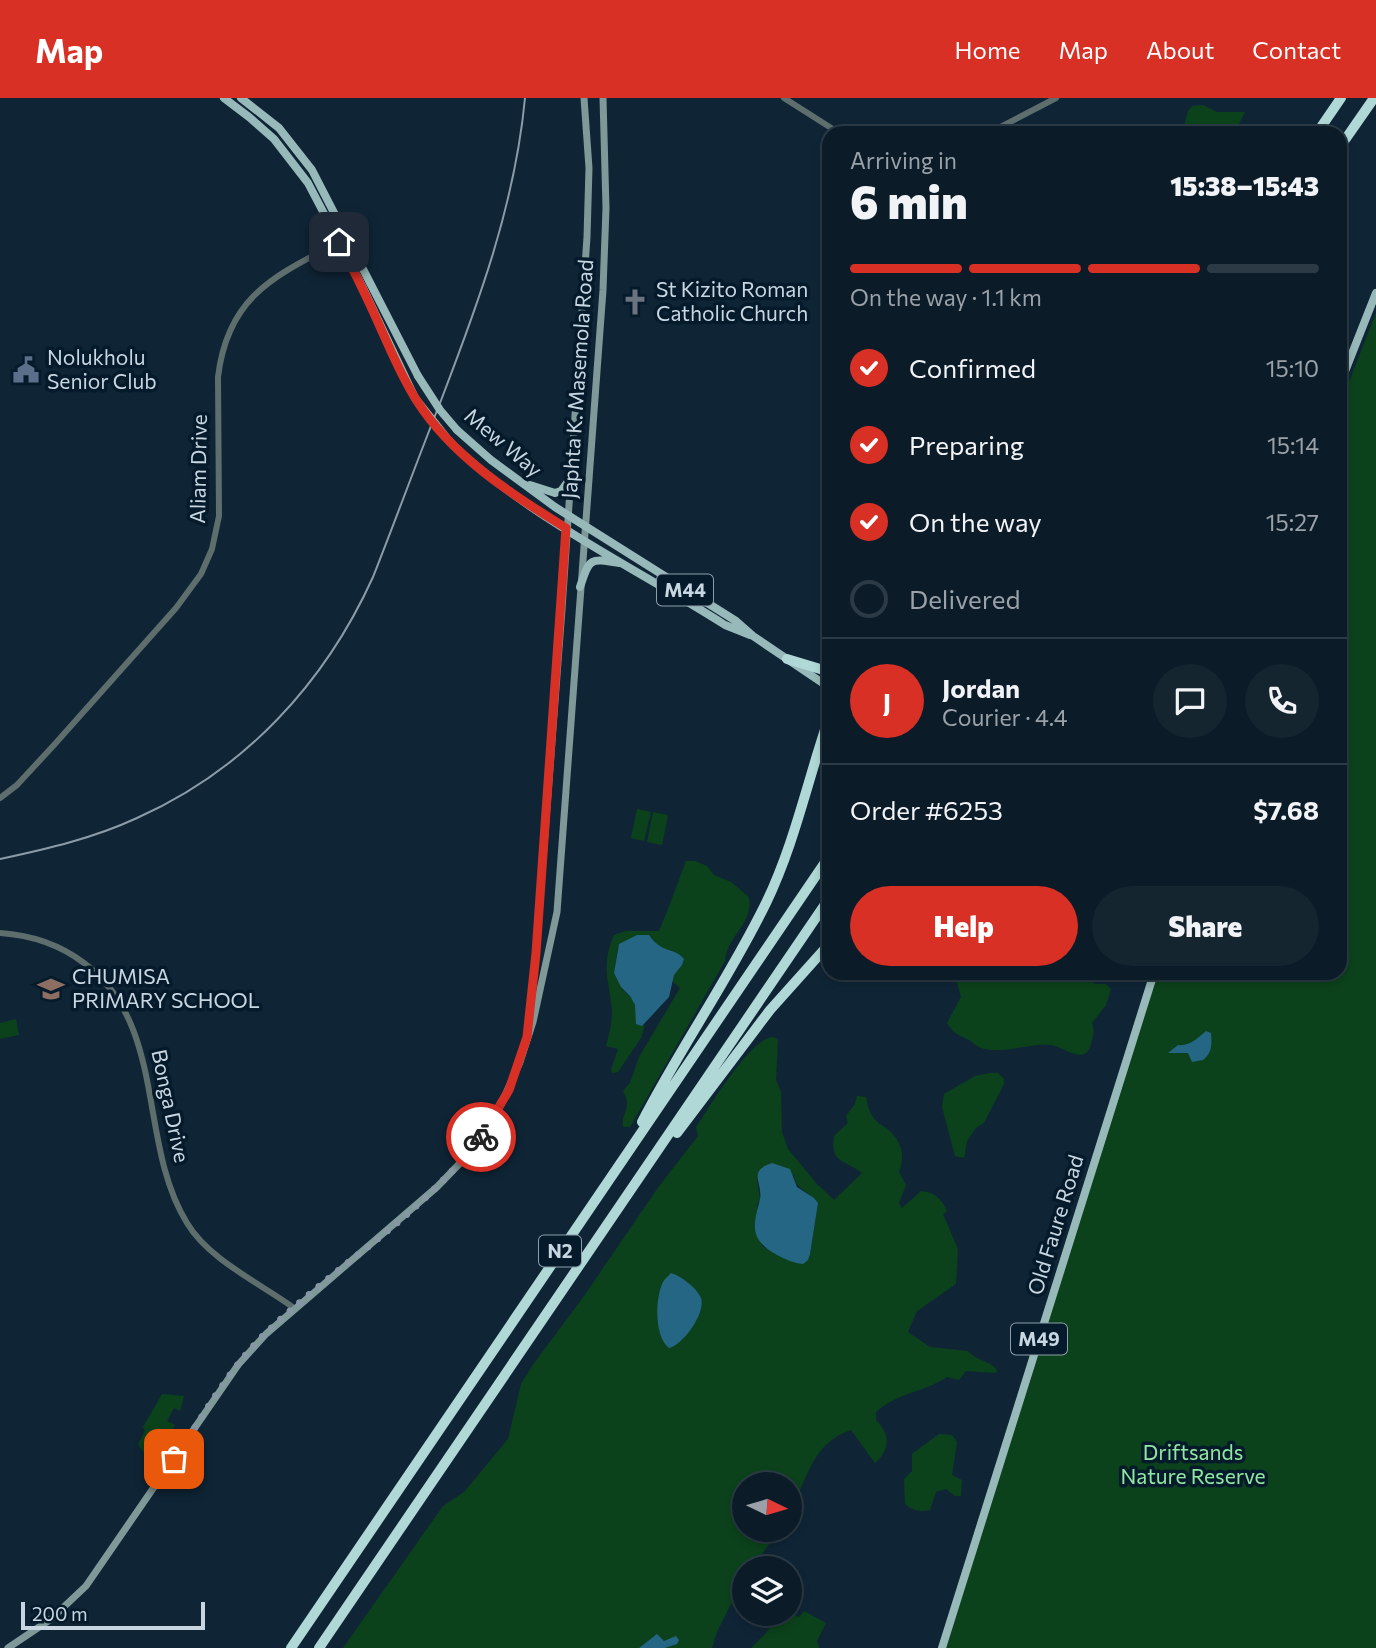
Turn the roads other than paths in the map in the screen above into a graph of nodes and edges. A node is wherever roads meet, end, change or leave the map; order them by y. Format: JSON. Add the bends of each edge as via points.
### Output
{"nodes":[{"id":1,"x":224,"y":98,"type":"edge"},
{"id":2,"x":241,"y":98,"type":"edge"},
{"id":3,"x":584,"y":98,"type":"edge"},
{"id":4,"x":603,"y":98,"type":"edge"},
{"id":5,"x":784,"y":98,"type":"edge"},
{"id":6,"x":1056,"y":98,"type":"edge"},
{"id":7,"x":1341,"y":98,"type":"edge"},
{"id":8,"x":1374,"y":98,"type":"edge"},
{"id":9,"x":828,"y":126,"type":"edge"},
{"id":10,"x":1002,"y":126,"type":"edge"},
{"id":11,"x":1322,"y":126,"type":"edge"},
{"id":12,"x":1347,"y":137,"type":"edge"},
{"id":13,"x":587,"y":237,"type":"junction"},
{"id":14,"x":605,"y":238,"type":"junction"},
{"id":15,"x":344,"y":240,"type":"junction"},
{"id":16,"x":1376,"y":293,"type":"edge"},
{"id":17,"x":1347,"y":366,"type":"edge"},
{"id":18,"x":511,"y":476,"type":"junction"},
{"id":19,"x":569,"y":480,"type":"junction"},
{"id":20,"x":567,"y":514,"type":"junction"},
{"id":21,"x":584,"y":524,"type":"junction"},
{"id":22,"x":566,"y":528,"type":"junction"},
{"id":23,"x":584,"y":538,"type":"junction"},
{"id":24,"x":625,"y":565,"type":"junction"},
{"id":25,"x":580,"y":587,"type":"junction"},
{"id":26,"x":753,"y":636,"type":"junction"},
{"id":27,"x":787,"y":659,"type":"junction"},
{"id":28,"x":822,"y":670,"type":"edge"},
{"id":29,"x":822,"y":683,"type":"edge"},
{"id":30,"x":822,"y":740,"type":"edge"},
{"id":31,"x":0,"y":799,"type":"edge"},
{"id":32,"x":822,"y":867,"type":"edge"},
{"id":33,"x":822,"y":909,"type":"edge"},
{"id":34,"x":0,"y":933,"type":"edge"},
{"id":35,"x":822,"y":952,"type":"edge"},
{"id":36,"x":1152,"y":980,"type":"edge"},
{"id":37,"x":527,"y":1037,"type":"junction"},
{"id":38,"x":632,"y":1146,"type":"junction"},
{"id":39,"x":633,"y":1186,"type":"junction"},
{"id":40,"x":294,"y":1308,"type":"junction"},
{"id":41,"x":8,"y":1648,"type":"edge"},
{"id":42,"x":291,"y":1648,"type":"edge"},
{"id":43,"x":319,"y":1648,"type":"edge"},
{"id":44,"x":942,"y":1648,"type":"edge"}],
"edges":[{"from":1,"to":15,"type":"main road","name":"Mew Way","number":"M44","via":[[283,149]]},
{"from":2,"to":15,"type":"main road","name":"Mew Way","number":"M44","via":[[299,151],[318,180]]},
{"from":3,"to":13,"type":"main road","name":"Japhta K. Masemola Road"},
{"from":4,"to":14,"type":"main road","name":"Japhta K. Masemola Road"},
{"from":5,"to":9,"type":"street"},
{"from":6,"to":10,"type":"street"},
{"from":7,"to":11,"type":"highway"},
{"from":8,"to":12,"type":"highway"},
{"from":13,"to":14,"type":"main road"},
{"from":13,"to":19,"type":"main road","name":"Japhta K. Masemola Road"},
{"from":14,"to":21,"type":"main road","name":"Japhta K. Masemola Road"},
{"from":15,"to":18,"type":"main road","name":"Mew Way","number":"M44","bridge":true,"via":[[440,410]]},
{"from":15,"to":22,"type":"main road","name":"Mew Way","number":"M44","bridge":true,"via":[[415,398],[450,442],[500,485]]},
{"from":15,"to":31,"type":"street","name":"Aliam Drive","via":[[268,281],[231,328],[218,377],[219,516],[201,574],[54,745]]},
{"from":16,"to":17,"type":"main road"},
{"from":18,"to":19,"type":"main road","via":[[551,493],[561,491]]},
{"from":18,"to":20,"type":"main road","name":"Mew Way","number":"M44"},
{"from":19,"to":20,"type":"main road","name":"Japhta K. Masemola Road"},
{"from":20,"to":21,"type":"main road","name":"Mew Way","number":"M44"},
{"from":20,"to":22,"type":"main road","name":"Japhta K. Masemola Road"},
{"from":21,"to":23,"type":"main road","name":"Japhta K. Masemola Road"},
{"from":21,"to":26,"type":"main road","name":"Mew Way","number":"M44"},
{"from":22,"to":23,"type":"main road","name":"Mew Way","number":"M44"},
{"from":22,"to":37,"type":"main road","name":"Japhta K. Masemola Road"},
{"from":23,"to":24,"type":"main road","name":"Mew Way","number":"M44"},
{"from":23,"to":25,"type":"main road","name":"Japhta K. Masemola Road"},
{"from":24,"to":25,"type":"main road","via":[[594,559]]},
{"from":24,"to":26,"type":"main road","name":"Mew Way","number":"M44","via":[[725,625]]},
{"from":25,"to":37,"type":"main road","name":"Japhta K. Masemola Road","via":[[557,912]]},
{"from":26,"to":27,"type":"main road","name":"Mew Way","number":"M44"},
{"from":27,"to":28,"type":"highway"},
{"from":27,"to":29,"type":"main road","name":"Mew Way","number":"M44"},
{"from":30,"to":38,"type":"highway","via":[[767,900]]},
{"from":32,"to":38,"type":"highway","number":"N2"},
{"from":33,"to":39,"type":"highway","number":"N2"},
{"from":34,"to":40,"type":"street","name":"Bonga Drive","via":[[57,947],[109,986],[137,1038],[166,1171],[186,1222],[214,1253]]},
{"from":35,"to":39,"type":"highway","via":[[770,1010]]},
{"from":36,"to":44,"type":"main road","name":"Old Faure Road","number":"M49"},
{"from":37,"to":40,"type":"main road","name":"Japhta K. Masemola Road","via":[[504,1101],[464,1159]]},
{"from":38,"to":42,"type":"highway","number":"N2"},
{"from":39,"to":43,"type":"highway","number":"N2"},
{"from":40,"to":41,"type":"main road","name":"Japhta K. Masemola Road","via":[[238,1366],[86,1586],[51,1619]]}]}
